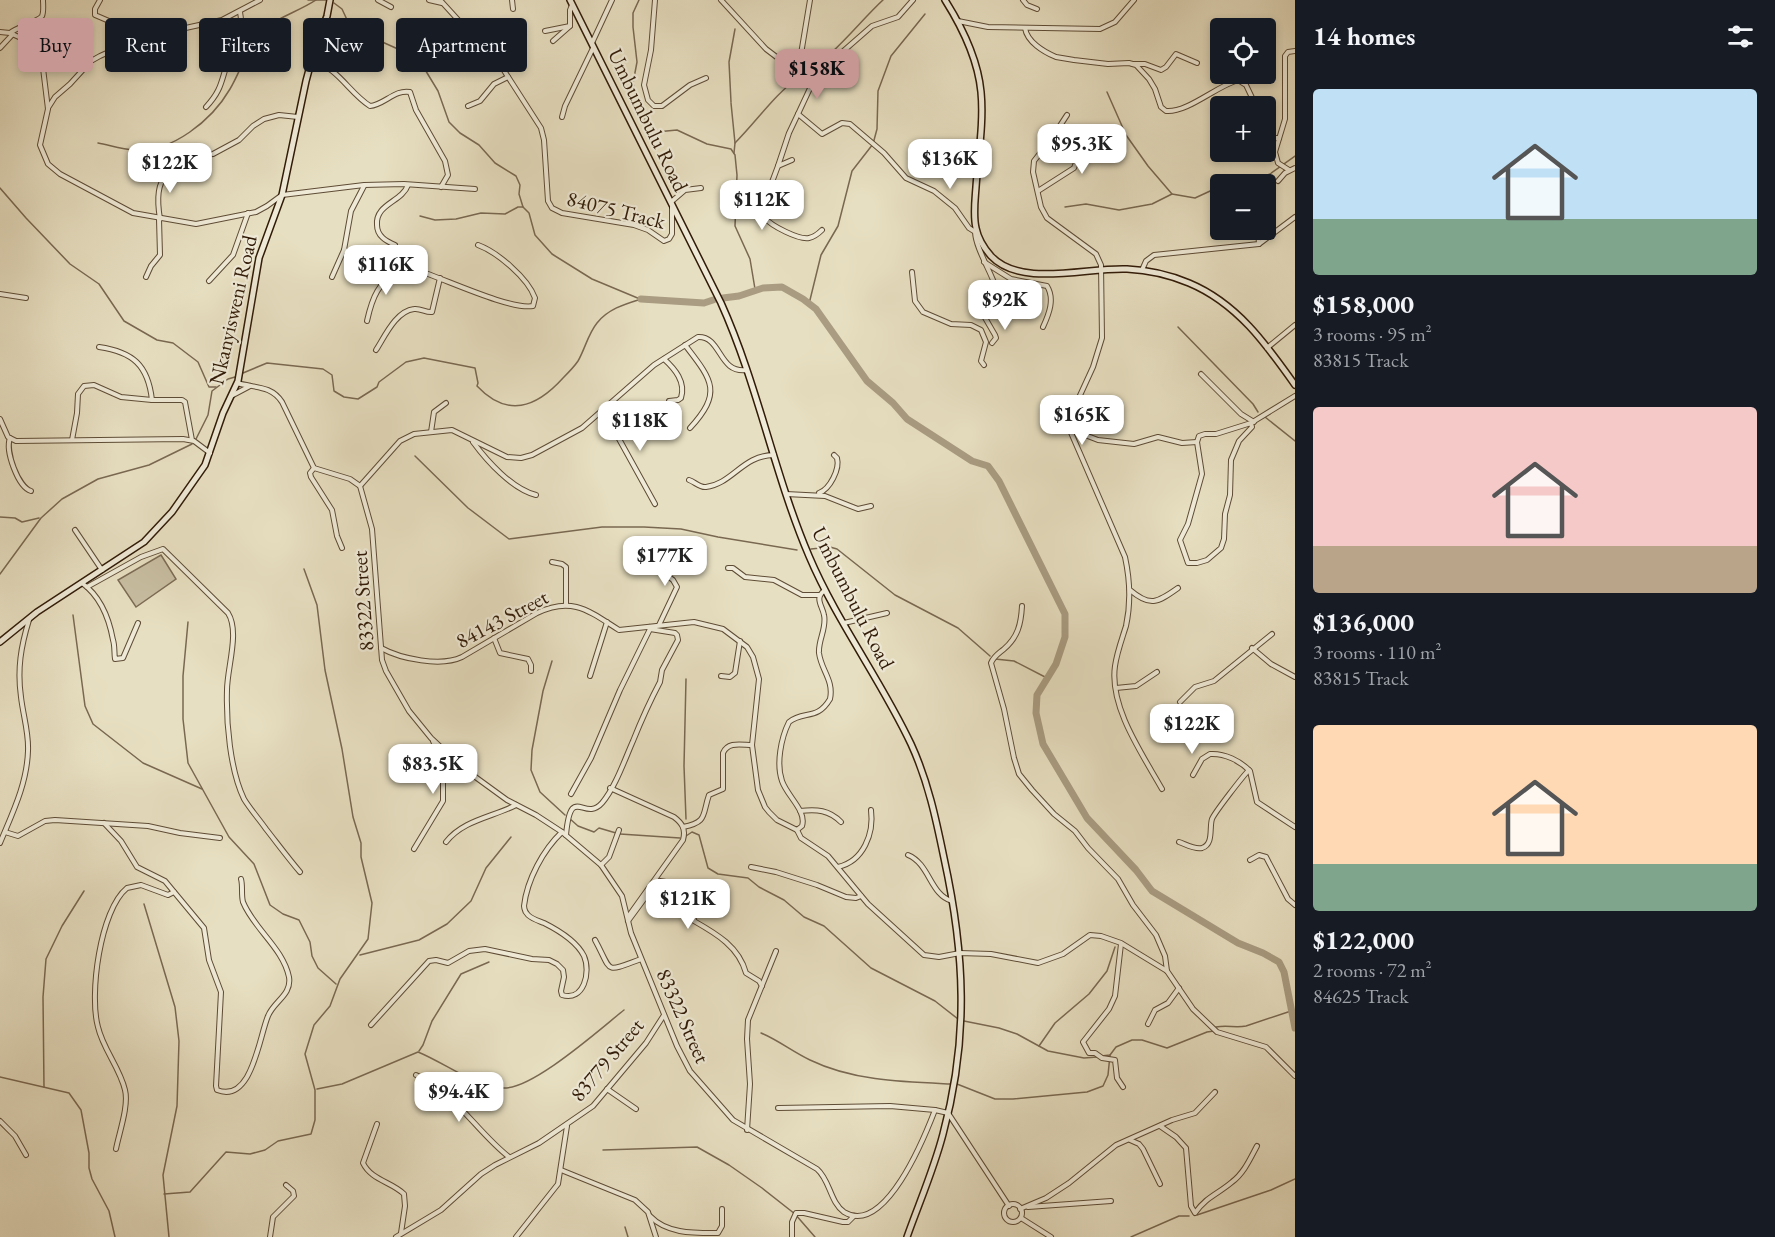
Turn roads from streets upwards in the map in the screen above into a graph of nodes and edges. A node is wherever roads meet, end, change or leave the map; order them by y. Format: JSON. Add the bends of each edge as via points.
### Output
{"nodes":[{"id":1,"x":43,"y":0,"type":"edge"},
{"id":2,"x":100,"y":0,"type":"edge"},
{"id":3,"x":260,"y":0,"type":"edge"},
{"id":4,"x":330,"y":0,"type":"edge"},
{"id":5,"x":378,"y":0,"type":"edge"},
{"id":6,"x":429,"y":0,"type":"edge"},
{"id":7,"x":512,"y":0,"type":"edge"},
{"id":8,"x":612,"y":0,"type":"edge"},
{"id":9,"x":656,"y":0,"type":"edge"},
{"id":10,"x":721,"y":0,"type":"edge"},
{"id":11,"x":810,"y":0,"type":"edge"},
{"id":12,"x":913,"y":0,"type":"edge"},
{"id":13,"x":945,"y":0,"type":"edge"},
{"id":14,"x":1023,"y":0,"type":"edge"},
{"id":15,"x":1134,"y":0,"type":"edge"},
{"id":16,"x":441,"y":2,"type":"edge"},
{"id":17,"x":572,"y":3,"type":"edge"},
{"id":18,"x":392,"y":7,"type":"dead end"},
{"id":19,"x":513,"y":9,"type":"dead end"},
{"id":20,"x":1037,"y":9,"type":"dead end"},
{"id":21,"x":240,"y":11,"type":"junction"},
{"id":22,"x":326,"y":18,"type":"edge"},
{"id":23,"x":105,"y":19,"type":"edge"},
{"id":24,"x":958,"y":21,"type":"junction"},
{"id":25,"x":570,"y":26,"type":"junction"},
{"id":26,"x":187,"y":28,"type":"edge"},
{"id":27,"x":1025,"y":28,"type":"junction"},
{"id":28,"x":0,"y":32,"type":"edge"},
{"id":29,"x":545,"y":32,"type":"dead end"},
{"id":30,"x":12,"y":34,"type":"junction"},
{"id":31,"x":554,"y":41,"type":"dead end"},
{"id":32,"x":593,"y":45,"type":"junction"},
{"id":33,"x":0,"y":48,"type":"edge"},
{"id":34,"x":1295,"y":51,"type":"edge"},
{"id":35,"x":105,"y":54,"type":"edge"},
{"id":36,"x":1197,"y":63,"type":"dead end"},
{"id":37,"x":1132,"y":64,"type":"junction"},
{"id":38,"x":309,"y":72,"type":"edge"},
{"id":39,"x":334,"y":72,"type":"edge"},
{"id":40,"x":798,"y":72,"type":"junction"},
{"id":41,"x":508,"y":77,"type":"junction"},
{"id":42,"x":706,"y":78,"type":"dead end"},
{"id":43,"x":812,"y":84,"type":"junction"},
{"id":44,"x":45,"y":88,"type":"junction"},
{"id":45,"x":57,"y":94,"type":"junction"},
{"id":46,"x":1251,"y":96,"type":"edge"},
{"id":47,"x":468,"y":106,"type":"dead end"},
{"id":48,"x":206,"y":107,"type":"dead end"},
{"id":49,"x":48,"y":109,"type":"junction"},
{"id":50,"x":798,"y":114,"type":"junction"},
{"id":51,"x":1067,"y":115,"type":"dead end"},
{"id":52,"x":298,"y":117,"type":"junction"},
{"id":53,"x":562,"y":117,"type":"dead end"},
{"id":54,"x":1085,"y":130,"type":"dead end"},
{"id":55,"x":1279,"y":138,"type":"joint"},
{"id":56,"x":213,"y":154,"type":"dead end"},
{"id":57,"x":792,"y":160,"type":"dead end"},
{"id":58,"x":778,"y":166,"type":"junction"},
{"id":59,"x":1295,"y":168,"type":"edge"},
{"id":60,"x":179,"y":170,"type":"dead end"},
{"id":61,"x":1289,"y":171,"type":"junction"},
{"id":62,"x":1278,"y":181,"type":"dead end"},
{"id":63,"x":364,"y":185,"type":"junction"},
{"id":64,"x":408,"y":185,"type":"junction"},
{"id":65,"x":441,"y":187,"type":"junction"},
{"id":66,"x":700,"y":188,"type":"dead end"},
{"id":67,"x":475,"y":189,"type":"dead end"},
{"id":68,"x":1038,"y":191,"type":"junction"},
{"id":69,"x":282,"y":195,"type":"junction"},
{"id":70,"x":672,"y":204,"type":"junction"},
{"id":71,"x":248,"y":213,"type":"junction"},
{"id":72,"x":1295,"y":217,"type":"edge"},
{"id":73,"x":160,"y":219,"type":"junction"},
{"id":74,"x":822,"y":230,"type":"dead end"},
{"id":75,"x":976,"y":232,"type":"junction"},
{"id":76,"x":1258,"y":240,"type":"edge"},
{"id":77,"x":478,"y":244,"type":"dead end"},
{"id":78,"x":1258,"y":244,"type":"junction"},
{"id":79,"x":396,"y":245,"type":"dead end"},
{"id":80,"x":344,"y":250,"type":"junction"},
{"id":81,"x":983,"y":261,"type":"junction"},
{"id":82,"x":399,"y":267,"type":"junction"},
{"id":83,"x":1101,"y":270,"type":"junction"},
{"id":84,"x":1142,"y":270,"type":"junction"},
{"id":85,"x":912,"y":272,"type":"dead end"},
{"id":86,"x":146,"y":277,"type":"dead end"},
{"id":87,"x":332,"y":277,"type":"dead end"},
{"id":88,"x":440,"y":278,"type":"junction"},
{"id":89,"x":209,"y":280,"type":"dead end"},
{"id":90,"x":0,"y":294,"type":"edge"},
{"id":91,"x":26,"y":298,"type":"dead end"},
{"id":92,"x":367,"y":321,"type":"dead end"},
{"id":93,"x":1295,"y":325,"type":"edge"},
{"id":94,"x":1043,"y":327,"type":"dead end"},
{"id":95,"x":981,"y":330,"type":"junction"},
{"id":96,"x":994,"y":332,"type":"junction"},
{"id":97,"x":992,"y":343,"type":"dead end"},
{"id":98,"x":685,"y":345,"type":"junction"},
{"id":99,"x":99,"y":347,"type":"dead end"},
{"id":100,"x":1267,"y":348,"type":"junction"},
{"id":101,"x":376,"y":350,"type":"dead end"},
{"id":102,"x":664,"y":358,"type":"junction"},
{"id":103,"x":984,"y":365,"type":"dead end"},
{"id":104,"x":747,"y":370,"type":"junction"},
{"id":105,"x":1201,"y":374,"type":"dead end"},
{"id":106,"x":237,"y":383,"type":"junction"},
{"id":107,"x":1295,"y":385,"type":"edge"},
{"id":108,"x":252,"y":386,"type":"junction"},
{"id":109,"x":232,"y":395,"type":"junction"},
{"id":110,"x":1295,"y":396,"type":"edge"},
{"id":111,"x":152,"y":400,"type":"junction"},
{"id":112,"x":669,"y":401,"type":"dead end"},
{"id":113,"x":446,"y":403,"type":"dead end"},
{"id":114,"x":603,"y":410,"type":"junction"},
{"id":115,"x":1070,"y":418,"type":"junction"},
{"id":116,"x":0,"y":419,"type":"edge"},
{"id":117,"x":1252,"y":424,"type":"junction"},
{"id":118,"x":690,"y":428,"type":"dead end"},
{"id":119,"x":431,"y":432,"type":"junction"},
{"id":120,"x":10,"y":438,"type":"junction"},
{"id":121,"x":72,"y":440,"type":"junction"},
{"id":122,"x":192,"y":440,"type":"junction"},
{"id":123,"x":473,"y":442,"type":"junction"},
{"id":124,"x":1197,"y":442,"type":"junction"},
{"id":125,"x":210,"y":454,"type":"junction"},
{"id":126,"x":774,"y":455,"type":"junction"},
{"id":127,"x":834,"y":455,"type":"dead end"},
{"id":128,"x":314,"y":468,"type":"junction"},
{"id":129,"x":689,"y":480,"type":"dead end"},
{"id":130,"x":360,"y":486,"type":"junction"},
{"id":131,"x":31,"y":490,"type":"dead end"},
{"id":132,"x":786,"y":494,"type":"junction"},
{"id":133,"x":536,"y":495,"type":"dead end"},
{"id":134,"x":816,"y":495,"type":"junction"},
{"id":135,"x":655,"y":504,"type":"dead end"},
{"id":136,"x":870,"y":506,"type":"dead end"},
{"id":137,"x":75,"y":530,"type":"dead end"},
{"id":138,"x":342,"y":548,"type":"dead end"},
{"id":139,"x":642,"y":557,"type":"dead end"},
{"id":140,"x":552,"y":562,"type":"dead end"},
{"id":141,"x":728,"y":568,"type":"dead end"},
{"id":142,"x":102,"y":570,"type":"junction"},
{"id":143,"x":84,"y":585,"type":"junction"},
{"id":144,"x":1178,"y":588,"type":"dead end"},
{"id":145,"x":825,"y":589,"type":"junction"},
{"id":146,"x":1129,"y":590,"type":"junction"},
{"id":147,"x":819,"y":595,"type":"junction"},
{"id":148,"x":566,"y":604,"type":"junction"},
{"id":149,"x":1022,"y":606,"type":"dead end"},
{"id":150,"x":887,"y":613,"type":"dead end"},
{"id":151,"x":29,"y":620,"type":"junction"},
{"id":152,"x":607,"y":622,"type":"junction"},
{"id":153,"x":138,"y":623,"type":"dead end"},
{"id":154,"x":844,"y":623,"type":"junction"},
{"id":155,"x":659,"y":625,"type":"junction"},
{"id":156,"x":649,"y":628,"type":"junction"},
{"id":157,"x":1272,"y":634,"type":"dead end"},
{"id":158,"x":494,"y":638,"type":"junction"},
{"id":159,"x":740,"y":640,"type":"junction"},
{"id":160,"x":0,"y":642,"type":"edge"},
{"id":161,"x":381,"y":648,"type":"junction"},
{"id":162,"x":1252,"y":648,"type":"junction"},
{"id":163,"x":531,"y":671,"type":"dead end"},
{"id":164,"x":1157,"y":672,"type":"dead end"},
{"id":165,"x":590,"y":676,"type":"dead end"},
{"id":166,"x":721,"y":676,"type":"dead end"},
{"id":167,"x":1295,"y":676,"type":"edge"},
{"id":168,"x":1116,"y":688,"type":"junction"},
{"id":169,"x":1180,"y":702,"type":"dead end"},
{"id":170,"x":431,"y":738,"type":"junction"},
{"id":171,"x":752,"y":745,"type":"junction"},
{"id":172,"x":1249,"y":770,"type":"junction"},
{"id":173,"x":1193,"y":775,"type":"dead end"},
{"id":174,"x":610,"y":788,"type":"junction"},
{"id":175,"x":1162,"y":789,"type":"dead end"},
{"id":176,"x":571,"y":794,"type":"dead end"},
{"id":177,"x":516,"y":805,"type":"junction"},
{"id":178,"x":871,"y":810,"type":"dead end"},
{"id":179,"x":800,"y":811,"type":"junction"},
{"id":180,"x":841,"y":822,"type":"dead end"},
{"id":181,"x":104,"y":823,"type":"junction"},
{"id":182,"x":683,"y":827,"type":"junction"},
{"id":183,"x":1295,"y":827,"type":"edge"},
{"id":184,"x":619,"y":830,"type":"dead end"},
{"id":185,"x":797,"y":830,"type":"junction"},
{"id":186,"x":5,"y":832,"type":"junction"},
{"id":187,"x":564,"y":833,"type":"junction"},
{"id":188,"x":220,"y":838,"type":"dead end"},
{"id":189,"x":446,"y":842,"type":"dead end"},
{"id":190,"x":1179,"y":842,"type":"dead end"},
{"id":191,"x":0,"y":843,"type":"edge"},
{"id":192,"x":414,"y":849,"type":"dead end"},
{"id":193,"x":908,"y":855,"type":"dead end"},
{"id":194,"x":1250,"y":860,"type":"dead end"},
{"id":195,"x":601,"y":865,"type":"junction"},
{"id":196,"x":751,"y":867,"type":"dead end"},
{"id":197,"x":838,"y":867,"type":"junction"},
{"id":198,"x":300,"y":872,"type":"dead end"},
{"id":199,"x":241,"y":879,"type":"dead end"},
{"id":200,"x":174,"y":892,"type":"junction"},
{"id":201,"x":861,"y":896,"type":"junction"},
{"id":202,"x":952,"y":901,"type":"junction"},
{"id":203,"x":1295,"y":905,"type":"edge"},
{"id":204,"x":627,"y":920,"type":"junction"},
{"id":205,"x":595,"y":940,"type":"dead end"},
{"id":206,"x":1121,"y":944,"type":"junction"},
{"id":207,"x":776,"y":951,"type":"dead end"},
{"id":208,"x":960,"y":953,"type":"junction"},
{"id":209,"x":641,"y":959,"type":"junction"},
{"id":210,"x":1167,"y":972,"type":"junction"},
{"id":211,"x":762,"y":986,"type":"junction"},
{"id":212,"x":1179,"y":988,"type":"junction"},
{"id":213,"x":664,"y":1015,"type":"junction"},
{"id":214,"x":1148,"y":1024,"type":"dead end"},
{"id":215,"x":371,"y":1026,"type":"dead end"},
{"id":216,"x":416,"y":1075,"type":"dead end"},
{"id":217,"x":1295,"y":1076,"type":"edge"},
{"id":218,"x":1123,"y":1086,"type":"dead end"},
{"id":219,"x":607,"y":1089,"type":"junction"},
{"id":220,"x":1215,"y":1092,"type":"dead end"},
{"id":221,"x":778,"y":1108,"type":"dead end"},
{"id":222,"x":636,"y":1109,"type":"dead end"},
{"id":223,"x":935,"y":1110,"type":"junction"},
{"id":224,"x":948,"y":1113,"type":"junction"},
{"id":225,"x":0,"y":1121,"type":"edge"},
{"id":226,"x":378,"y":1124,"type":"dead end"},
{"id":227,"x":567,"y":1125,"type":"junction"},
{"id":228,"x":1160,"y":1126,"type":"junction"},
{"id":229,"x":747,"y":1130,"type":"junction"},
{"id":230,"x":1141,"y":1135,"type":"junction"},
{"id":231,"x":1129,"y":1140,"type":"junction"},
{"id":232,"x":1141,"y":1145,"type":"junction"},
{"id":233,"x":1257,"y":1146,"type":"dead end"},
{"id":234,"x":116,"y":1149,"type":"dead end"},
{"id":235,"x":26,"y":1155,"type":"dead end"},
{"id":236,"x":509,"y":1157,"type":"junction"},
{"id":237,"x":561,"y":1170,"type":"junction"},
{"id":238,"x":286,"y":1185,"type":"dead end"},
{"id":239,"x":1160,"y":1185,"type":"dead end"},
{"id":240,"x":1111,"y":1201,"type":"dead end"},
{"id":241,"x":1009,"y":1206,"type":"junction"},
{"id":242,"x":1027,"y":1207,"type":"junction"},
{"id":243,"x":722,"y":1209,"type":"dead end"},
{"id":244,"x":1020,"y":1209,"type":"junction"},
{"id":245,"x":650,"y":1216,"type":"junction"},
{"id":246,"x":855,"y":1216,"type":"junction"},
{"id":247,"x":1021,"y":1218,"type":"junction"},
{"id":248,"x":399,"y":1236,"type":"edge"},
{"id":249,"x":270,"y":1237,"type":"edge"},
{"id":250,"x":516,"y":1237,"type":"edge"},
{"id":251,"x":656,"y":1237,"type":"edge"},
{"id":252,"x":792,"y":1237,"type":"edge"},
{"id":253,"x":907,"y":1237,"type":"edge"},
{"id":254,"x":1051,"y":1237,"type":"edge"}],
"edges":[{"from":1,"to":30,"type":"street","via":[[40,18]]},
{"from":2,"to":23,"type":"street","via":[[95,15]]},
{"from":3,"to":21,"type":"street"},
{"from":4,"to":22,"type":"street","name":"Nkanyisweni Road"},
{"from":5,"to":18,"type":"street"},
{"from":6,"to":16,"type":"street"},
{"from":7,"to":19,"type":"street"},
{"from":8,"to":32,"type":"street"},
{"from":9,"to":42,"type":"street","via":[[644,80],[648,99],[654,106],[662,106]]},
{"from":10,"to":40,"type":"street","via":[[762,44]]},
{"from":11,"to":40,"type":"street"},
{"from":12,"to":43,"type":"street","via":[[898,17],[876,24],[860,35]]},
{"from":13,"to":24,"type":"street"},
{"from":14,"to":20,"type":"street"},
{"from":15,"to":27,"type":"street","via":[[1115,22],[1100,29]]},
{"from":16,"to":41,"type":"street","name":"84075 Track"},
{"from":17,"to":25,"type":"street"},
{"from":17,"to":32,"type":"street","name":"Umbumbulu Road"},
{"from":21,"to":26,"type":"street"},
{"from":21,"to":48,"type":"street","via":[[240,32],[225,77]]},
{"from":24,"to":27,"type":"street"},
{"from":24,"to":75,"type":"street","via":[[974,60],[981,91]]},
{"from":25,"to":29,"type":"street"},
{"from":25,"to":31,"type":"street"},
{"from":27,"to":37,"type":"street","via":[[1032,41],[1056,57]]},
{"from":28,"to":30,"type":"street"},
{"from":30,"to":33,"type":"street"},
{"from":30,"to":44,"type":"street","via":[[39,54]]},
{"from":32,"to":53,"type":"street"},
{"from":32,"to":70,"type":"street","name":"Umbumbulu Road"},
{"from":34,"to":55,"type":"street","via":[[1286,56],[1285,119]]},
{"from":35,"to":45,"type":"street","via":[[91,61]]},
{"from":36,"to":37,"type":"street","via":[[1176,54],[1161,70]]},
{"from":37,"to":46,"type":"street","via":[[1145,73],[1166,111],[1180,110],[1238,80]]},
{"from":38,"to":52,"type":"street","name":"Nkanyisweni Road"},
{"from":39,"to":65,"type":"street","via":[[367,105],[376,106],[400,92],[410,92],[447,166],[447,179]]},
{"from":40,"to":43,"type":"street"},
{"from":41,"to":47,"type":"street"},
{"from":41,"to":70,"type":"street","name":"84075 Track","via":[[543,133],[548,197],[555,210],[637,226],[666,241],[672,234]]},
{"from":43,"to":50,"type":"street"},
{"from":44,"to":45,"type":"street"},
{"from":44,"to":49,"type":"street"},
{"from":45,"to":49,"type":"street"},
{"from":49,"to":73,"type":"street","via":[[40,145],[51,168],[127,211]]},
{"from":50,"to":58,"type":"street"},
{"from":50,"to":75,"type":"street","via":[[822,134],[842,123],[850,124],[906,178],[934,191],[955,208]]},
{"from":51,"to":68,"type":"street","via":[[1033,164]]},
{"from":52,"to":56,"type":"street","via":[[279,115],[264,119],[239,140]]},
{"from":52,"to":69,"type":"street","name":"Nkanyisweni Road"},
{"from":54,"to":68,"type":"street","via":[[1074,168]]},
{"from":55,"to":61,"type":"street","via":[[1275,152],[1281,166]]},
{"from":57,"to":58,"type":"street"},
{"from":58,"to":74,"type":"street","via":[[764,206],[764,218],[803,238]]},
{"from":59,"to":61,"type":"street"},
{"from":60,"to":73,"type":"street","via":[[163,180],[158,204]]},
{"from":61,"to":62,"type":"street"},
{"from":63,"to":64,"type":"street"},
{"from":63,"to":69,"type":"street"},
{"from":63,"to":80,"type":"street","via":[[351,211]]},
{"from":64,"to":65,"type":"street"},
{"from":64,"to":79,"type":"street","via":[[377,217],[381,237]]},
{"from":65,"to":67,"type":"street"},
{"from":66,"to":70,"type":"street","via":[[685,190]]},
{"from":68,"to":83,"type":"street","via":[[1047,218],[1096,254]]},
{"from":69,"to":71,"type":"street","via":[[262,209]]},
{"from":69,"to":106,"type":"street","name":"Nkanyisweni Road","via":[[259,258]]},
{"from":70,"to":104,"type":"street","name":"Umbumbulu Road","via":[[721,303]]},
{"from":71,"to":73,"type":"street","via":[[196,224]]},
{"from":71,"to":89,"type":"street","via":[[233,255]]},
{"from":72,"to":78,"type":"street"},
{"from":73,"to":86,"type":"street","via":[[160,255]]},
{"from":75,"to":81,"type":"street"},
{"from":75,"to":83,"type":"street","via":[[992,257],[1018,272]]},
{"from":76,"to":78,"type":"street"},
{"from":77,"to":88,"type":"street","via":[[499,257],[528,285],[535,298],[532,306],[522,307]]},
{"from":78,"to":84,"type":"street","via":[[1154,255]]},
{"from":80,"to":82,"type":"street"},
{"from":80,"to":87,"type":"street"},
{"from":81,"to":94,"type":"street","via":[[1011,279],[1047,286],[1051,299]]},
{"from":81,"to":96,"type":"street","via":[[998,293],[996,304],[984,315]]},
{"from":82,"to":88,"type":"street"},
{"from":82,"to":92,"type":"street","via":[[375,292]]},
{"from":83,"to":84,"type":"street"},
{"from":83,"to":115,"type":"street","via":[[1102,338]]},
{"from":84,"to":100,"type":"street","via":[[1188,282],[1220,299],[1254,330]]},
{"from":85,"to":95,"type":"street","via":[[915,301],[926,314]]},
{"from":88,"to":101,"type":"street","via":[[432,312],[415,309],[402,314]]},
{"from":90,"to":91,"type":"street"},
{"from":93,"to":100,"type":"street"},
{"from":95,"to":96,"type":"street"},
{"from":95,"to":103,"type":"street","via":[[986,342],[981,362]]},
{"from":96,"to":97,"type":"street","via":[[996,338]]},
{"from":98,"to":102,"type":"street"},
{"from":98,"to":104,"type":"street","via":[[703,337],[731,368]]},
{"from":98,"to":118,"type":"street","via":[[704,372],[711,391],[708,405]]},
{"from":99,"to":111,"type":"street","via":[[125,353],[137,362],[147,379]]},
{"from":100,"to":107,"type":"street"},
{"from":102,"to":112,"type":"street","via":[[682,386],[681,398]]},
{"from":102,"to":114,"type":"street"},
{"from":104,"to":126,"type":"street","name":"Umbumbulu Road"},
{"from":105,"to":117,"type":"street"},
{"from":106,"to":108,"type":"street"},
{"from":106,"to":109,"type":"street","name":"Nkanyisweni Road"},
{"from":108,"to":109,"type":"street"},
{"from":108,"to":128,"type":"street","via":[[266,388],[279,398]]},
{"from":109,"to":125,"type":"street","name":"Nkanyisweni Road"},
{"from":110,"to":117,"type":"street"},
{"from":111,"to":121,"type":"street","via":[[121,397],[94,385],[84,386],[78,394]]},
{"from":111,"to":122,"type":"street","via":[[185,402]]},
{"from":113,"to":119,"type":"street","via":[[434,412]]},
{"from":114,"to":123,"type":"street","via":[[582,428],[521,458]]},
{"from":114,"to":135,"type":"street"},
{"from":115,"to":124,"type":"street","via":[[1087,437],[1108,441],[1134,444],[1158,437]]},
{"from":115,"to":146,"type":"street","via":[[1071,436],[1125,557]]},
{"from":116,"to":120,"type":"street"},
{"from":117,"to":124,"type":"street","via":[[1202,435]]},
{"from":117,"to":124,"type":"street","via":[[1231,460],[1221,548],[1207,560],[1188,563],[1180,540],[1202,474]]},
{"from":119,"to":123,"type":"street","via":[[452,430]]},
{"from":119,"to":130,"type":"street","via":[[400,441]]},
{"from":120,"to":121,"type":"street"},
{"from":120,"to":131,"type":"street","via":[[14,466],[24,487]]},
{"from":121,"to":122,"type":"street"},
{"from":122,"to":125,"type":"street"},
{"from":123,"to":133,"type":"street","via":[[498,470]]},
{"from":125,"to":142,"type":"street","name":"Nkanyisweni Road","via":[[161,525],[144,542]]},
{"from":126,"to":129,"type":"street","via":[[751,460],[707,487]]},
{"from":126,"to":132,"type":"street","name":"Umbumbulu Road"},
{"from":127,"to":134,"type":"street","via":[[839,463],[829,486]]},
{"from":128,"to":130,"type":"street"},
{"from":128,"to":138,"type":"street","via":[[311,477],[332,510]]},
{"from":130,"to":161,"type":"street","name":"83322 Street","via":[[373,540]]},
{"from":132,"to":134,"type":"street"},
{"from":132,"to":145,"type":"street","name":"Umbumbulu Road"},
{"from":134,"to":136,"type":"street","via":[[858,509]]},
{"from":137,"to":142,"type":"street"},
{"from":139,"to":155,"type":"street","via":[[677,587]]},
{"from":140,"to":148,"type":"street","via":[[566,567]]},
{"from":141,"to":147,"type":"street","via":[[745,577],[774,580],[802,595]]},
{"from":142,"to":143,"type":"street","name":"Nkanyisweni Road"},
{"from":143,"to":151,"type":"street","name":"Nkanyisweni Road"},
{"from":143,"to":153,"type":"street","via":[[104,609],[115,659],[123,658]]},
{"from":143,"to":198,"type":"street","via":[[163,549],[228,613],[233,630],[228,715],[240,789]]},
{"from":144,"to":146,"type":"street","via":[[1148,601]]},
{"from":145,"to":147,"type":"street"},
{"from":145,"to":154,"type":"street","name":"Umbumbulu Road"},
{"from":146,"to":168,"type":"street","via":[[1127,619],[1115,667]]},
{"from":147,"to":179,"type":"street","via":[[824,620],[819,655],[831,681],[830,699],[818,712],[789,722],[779,765],[782,783]]},
{"from":148,"to":152,"type":"street","name":"84143 Street"},
{"from":148,"to":158,"type":"street","name":"84143 Street","via":[[537,612]]},
{"from":149,"to":210,"type":"street","via":[[1017,635],[991,663],[1019,774],[1118,879],[1132,905],[1156,934]]},
{"from":150,"to":154,"type":"street"},
{"from":151,"to":160,"type":"street","name":"Nkanyisweni Road"},
{"from":151,"to":186,"type":"street","via":[[19,669],[28,753],[20,792]]},
{"from":152,"to":156,"type":"street","name":"84143 Street","via":[[619,630]]},
{"from":152,"to":165,"type":"street"},
{"from":154,"to":202,"type":"street","name":"Umbumbulu Road","via":[[905,731],[922,771],[933,805]]},
{"from":155,"to":156,"type":"street","name":"84143 Street"},
{"from":155,"to":159,"type":"street","name":"84143 Street","via":[[706,623]]},
{"from":156,"to":174,"type":"street","via":[[675,633],[678,640]]},
{"from":156,"to":176,"type":"street"},
{"from":157,"to":162,"type":"street"},
{"from":158,"to":161,"type":"street","name":"84143 Street","via":[[450,662],[400,657]]},
{"from":158,"to":163,"type":"street","via":[[500,653],[528,659]]},
{"from":159,"to":166,"type":"street","via":[[735,673]]},
{"from":159,"to":171,"type":"street","via":[[753,657],[759,679]]},
{"from":161,"to":170,"type":"street","name":"83322 Street","via":[[384,665],[408,711]]},
{"from":162,"to":167,"type":"street","via":[[1271,664]]},
{"from":162,"to":169,"type":"street","via":[[1238,663],[1214,681],[1195,687]]},
{"from":164,"to":168,"type":"street","via":[[1136,686]]},
{"from":168,"to":175,"type":"street","via":[[1132,737]]},
{"from":170,"to":177,"type":"street","name":"83322 Street","via":[[463,768]]},
{"from":170,"to":192,"type":"street","via":[[443,764],[443,801]]},
{"from":171,"to":182,"type":"street","via":[[731,744],[726,748],[723,789],[709,795],[700,822]]},
{"from":171,"to":185,"type":"street","via":[[765,807],[777,820]]},
{"from":172,"to":173,"type":"street","via":[[1213,753],[1204,757]]},
{"from":172,"to":183,"type":"street","via":[[1257,802]]},
{"from":172,"to":190,"type":"street","via":[[1213,818],[1206,845],[1197,848]]},
{"from":174,"to":182,"type":"street","via":[[674,817]]},
{"from":174,"to":187,"type":"street","via":[[598,806],[570,809]]},
{"from":177,"to":187,"type":"street","name":"83322 Street"},
{"from":177,"to":189,"type":"street","via":[[471,824]]},
{"from":178,"to":197,"type":"street","via":[[873,827],[869,839],[853,860]]},
{"from":179,"to":180,"type":"street","via":[[826,811]]},
{"from":179,"to":185,"type":"street","via":[[804,821]]},
{"from":181,"to":186,"type":"street","via":[[49,820],[18,836]]},
{"from":181,"to":188,"type":"street"},
{"from":181,"to":200,"type":"street","via":[[137,867],[162,879]]},
{"from":182,"to":204,"type":"street","via":[[682,840]]},
{"from":184,"to":195,"type":"street","via":[[609,857]]},
{"from":185,"to":197,"type":"street"},
{"from":186,"to":191,"type":"street"},
{"from":187,"to":195,"type":"street","name":"83322 Street"},
{"from":187,"to":215,"type":"street","via":[[548,848],[537,868],[524,906],[529,916],[562,933],[582,954],[586,981],[582,991],[562,995],[564,972],[554,962],[478,949],[448,963],[429,962]]},
{"from":193,"to":202,"type":"street","via":[[930,876],[940,894]]},
{"from":194,"to":203,"type":"street","via":[[1259,855],[1266,857]]},
{"from":195,"to":204,"type":"street","name":"83322 Street","via":[[622,896]]},
{"from":196,"to":201,"type":"street","via":[[846,897]]},
{"from":197,"to":201,"type":"street"},
{"from":199,"to":200,"type":"street","via":[[244,902],[284,964],[290,983],[288,991],[270,1010],[245,1082],[232,1092],[216,1089],[221,992],[209,960],[205,933]]},
{"from":200,"to":234,"type":"street","via":[[165,894],[141,885],[127,888],[113,904],[104,929],[95,1005],[99,1032],[126,1090]]},
{"from":201,"to":208,"type":"street","via":[[920,953],[939,957]]},
{"from":202,"to":208,"type":"street","name":"Umbumbulu Road"},
{"from":204,"to":209,"type":"street","name":"83322 Street"},
{"from":204,"to":211,"type":"street","via":[[656,883],[666,882],[693,908],[694,921],[726,943],[742,959],[746,974]]},
{"from":205,"to":209,"type":"street","via":[[610,968]]},
{"from":206,"to":208,"type":"street","via":[[1090,935],[1063,954],[1038,963]]},
{"from":206,"to":210,"type":"street"},
{"from":206,"to":218,"type":"street","via":[[1115,996],[1083,1042],[1088,1052],[1115,1060],[1117,1078]]},
{"from":207,"to":211,"type":"street"},
{"from":208,"to":224,"type":"street","name":"Umbumbulu Road","via":[[960,1049]]},
{"from":209,"to":213,"type":"street","name":"83322 Street"},
{"from":210,"to":212,"type":"street"},
{"from":211,"to":229,"type":"street","via":[[748,1020]]},
{"from":212,"to":214,"type":"street","via":[[1168,1003],[1155,1010]]},
{"from":212,"to":217,"type":"street","via":[[1193,1009],[1217,1032],[1266,1047]]},
{"from":213,"to":219,"type":"street","name":"83779 Street"},
{"from":213,"to":229,"type":"street","name":"83322 Street","via":[[690,1071],[730,1118]]},
{"from":216,"to":236,"type":"street","via":[[443,1090],[490,1142]]},
{"from":219,"to":222,"type":"street"},
{"from":219,"to":227,"type":"street","name":"83779 Street"},
{"from":220,"to":228,"type":"street","via":[[1195,1113]]},
{"from":221,"to":223,"type":"street","via":[[900,1106]]},
{"from":223,"to":224,"type":"street"},
{"from":223,"to":246,"type":"street","via":[[916,1155],[889,1200],[871,1214]]},
{"from":224,"to":241,"type":"street"},
{"from":224,"to":253,"type":"street","name":"Umbumbulu Road"},
{"from":225,"to":235,"type":"street"},
{"from":226,"to":248,"type":"street","via":[[364,1166],[404,1194]]},
{"from":227,"to":236,"type":"street","name":"83779 Street"},
{"from":227,"to":237,"type":"street"},
{"from":228,"to":230,"type":"street"},
{"from":228,"to":233,"type":"street","via":[[1186,1148],[1191,1206],[1195,1213],[1208,1197],[1234,1181]]},
{"from":229,"to":246,"type":"street","name":"83322 Street","via":[[817,1169],[844,1212]]},
{"from":230,"to":231,"type":"street"},
{"from":230,"to":232,"type":"street"},
{"from":231,"to":232,"type":"street"},
{"from":231,"to":242,"type":"street","via":[[1108,1150],[1069,1183]]},
{"from":232,"to":239,"type":"street"},
{"from":236,"to":248,"type":"street","name":"83779 Street","via":[[481,1174],[441,1210]]},
{"from":237,"to":245,"type":"street","via":[[635,1200]]},
{"from":237,"to":250,"type":"street","via":[[554,1191]]},
{"from":238,"to":249,"type":"street","via":[[294,1196],[275,1214]]},
{"from":240,"to":242,"type":"street"},
{"from":241,"to":244,"type":"street"},
{"from":241,"to":247,"type":"street","via":[[1005,1214],[1008,1220],[1015,1222]]},
{"from":242,"to":244,"type":"street"},
{"from":243,"to":245,"type":"street","via":[[718,1233],[669,1229]]},
{"from":244,"to":247,"type":"street"},
{"from":245,"to":251,"type":"street"},
{"from":246,"to":252,"type":"street","via":[[843,1222],[796,1214]]},
{"from":247,"to":254,"type":"street"}]}
